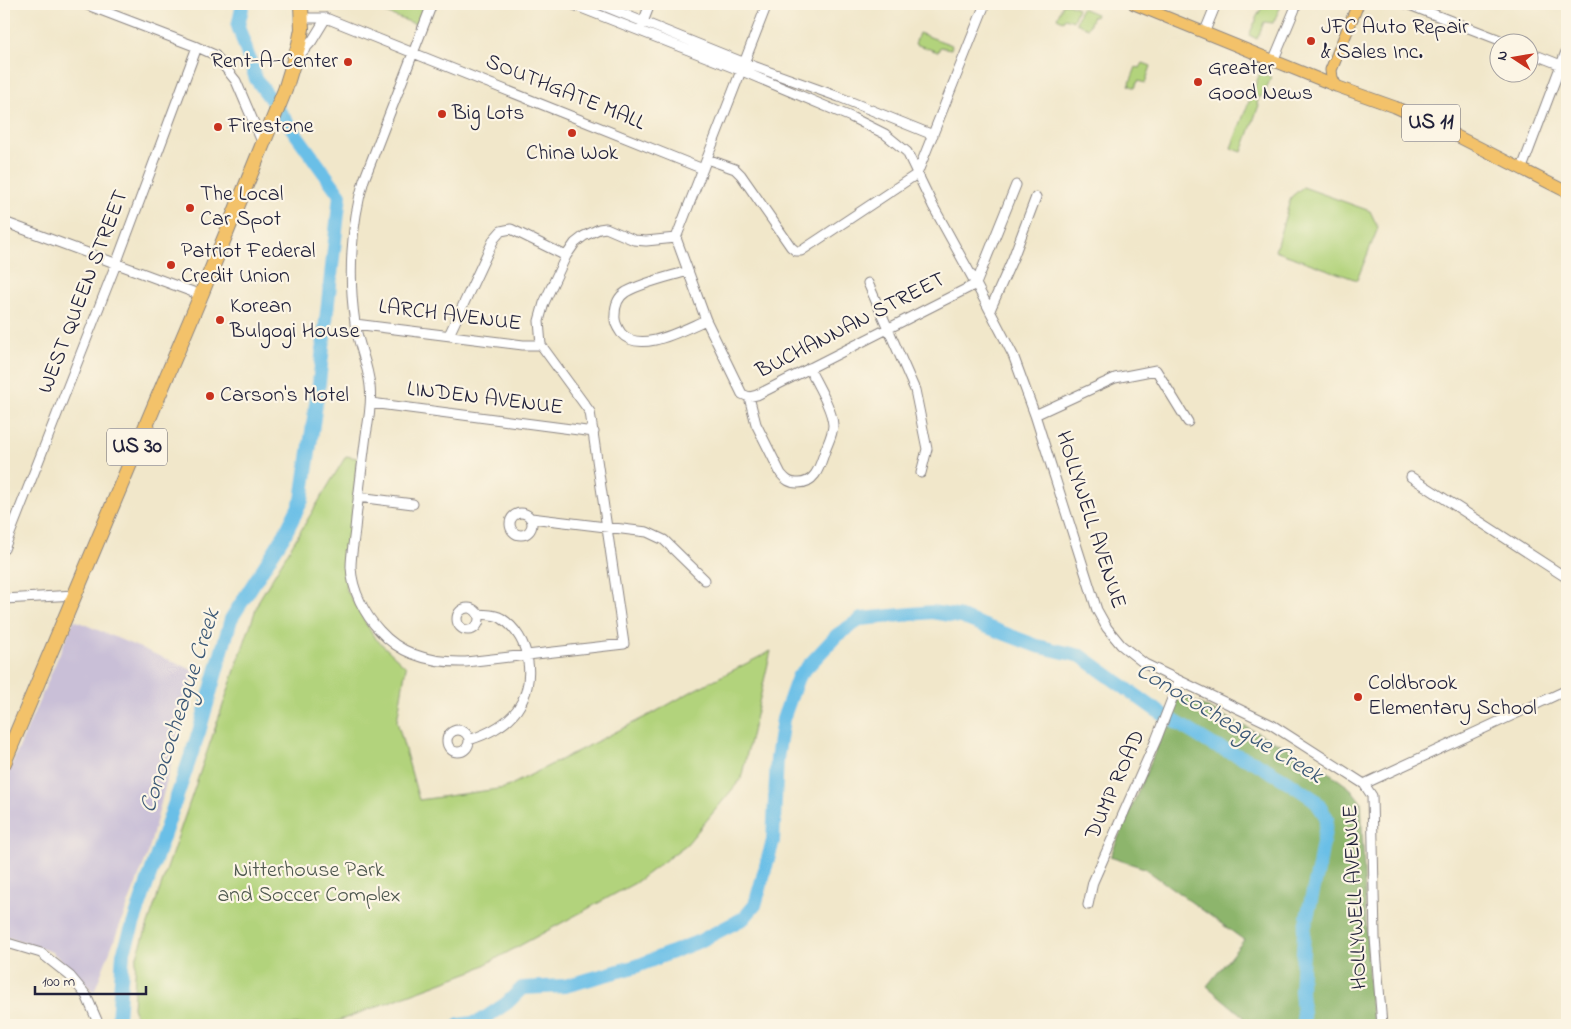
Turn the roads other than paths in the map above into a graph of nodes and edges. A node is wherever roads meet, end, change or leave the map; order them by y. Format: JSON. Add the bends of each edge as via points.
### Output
{"nodes":[{"id":1,"x":85,"y":4,"type":"edge"},
{"id":2,"x":432,"y":4,"type":"edge"},
{"id":3,"x":571,"y":4,"type":"edge"},
{"id":4,"x":599,"y":4,"type":"edge"},
{"id":5,"x":650,"y":4,"type":"edge"},
{"id":6,"x":767,"y":4,"type":"edge"},
{"id":7,"x":985,"y":4,"type":"edge"},
{"id":8,"x":1134,"y":4,"type":"edge"},
{"id":9,"x":1216,"y":4,"type":"edge"},
{"id":10,"x":1297,"y":4,"type":"edge"},
{"id":11,"x":1358,"y":4,"type":"edge"},
{"id":12,"x":1407,"y":4,"type":"edge"},
{"id":13,"x":301,"y":11,"type":"edge"},
{"id":14,"x":326,"y":18,"type":"junction"},
{"id":15,"x":643,"y":21,"type":"junction"},
{"id":16,"x":640,"y":31,"type":"junction"},
{"id":17,"x":1205,"y":31,"type":"junction"},
{"id":18,"x":1488,"y":35,"type":"edge"},
{"id":19,"x":197,"y":47,"type":"junction"},
{"id":20,"x":1567,"y":49,"type":"edge"},
{"id":21,"x":413,"y":52,"type":"junction"},
{"id":22,"x":1538,"y":56,"type":"edge"},
{"id":23,"x":1274,"y":59,"type":"junction"},
{"id":24,"x":294,"y":62,"type":"junction"},
{"id":25,"x":1561,"y":65,"type":"junction"},
{"id":26,"x":743,"y":67,"type":"junction"},
{"id":27,"x":1331,"y":70,"type":"junction"},
{"id":28,"x":1318,"y":78,"type":"junction"},
{"id":29,"x":1336,"y":86,"type":"junction"},
{"id":30,"x":933,"y":135,"type":"junction"},
{"id":31,"x":263,"y":144,"type":"junction"},
{"id":32,"x":708,"y":159,"type":"junction"},
{"id":33,"x":1522,"y":168,"type":"junction"},
{"id":34,"x":703,"y":169,"type":"junction"},
{"id":35,"x":916,"y":174,"type":"junction"},
{"id":36,"x":1016,"y":185,"type":"dead end"},
{"id":37,"x":1567,"y":192,"type":"edge"},
{"id":38,"x":1036,"y":198,"type":"dead end"},
{"id":39,"x":4,"y":222,"type":"edge"},
{"id":40,"x":676,"y":238,"type":"junction"},
{"id":41,"x":566,"y":256,"type":"junction"},
{"id":42,"x":116,"y":264,"type":"junction"},
{"id":43,"x":688,"y":271,"type":"junction"},
{"id":44,"x":868,"y":283,"type":"dead end"},
{"id":45,"x":976,"y":284,"type":"junction"},
{"id":46,"x":201,"y":295,"type":"junction"},
{"id":47,"x":990,"y":310,"type":"junction"},
{"id":48,"x":706,"y":320,"type":"junction"},
{"id":49,"x":355,"y":324,"type":"junction"},
{"id":50,"x":889,"y":328,"type":"junction"},
{"id":51,"x":449,"y":335,"type":"junction"},
{"id":52,"x":541,"y":345,"type":"junction"},
{"id":53,"x":809,"y":368,"type":"junction"},
{"id":54,"x":746,"y":396,"type":"junction"},
{"id":55,"x":371,"y":403,"type":"junction"},
{"id":56,"x":1036,"y":415,"type":"junction"},
{"id":57,"x":1188,"y":422,"type":"dead end"},
{"id":58,"x":594,"y":432,"type":"junction"},
{"id":59,"x":921,"y":473,"type":"dead end"},
{"id":60,"x":1411,"y":477,"type":"dead end"},
{"id":61,"x":358,"y":497,"type":"junction"},
{"id":62,"x":413,"y":504,"type":"dead end"},
{"id":63,"x":531,"y":518,"type":"dead end"},
{"id":64,"x":608,"y":528,"type":"junction"},
{"id":65,"x":4,"y":549,"type":"edge"},
{"id":66,"x":1567,"y":578,"type":"edge"},
{"id":67,"x":705,"y":580,"type":"dead end"},
{"id":68,"x":75,"y":595,"type":"junction"},
{"id":69,"x":4,"y":599,"type":"edge"},
{"id":70,"x":478,"y":614,"type":"dead end"},
{"id":71,"x":527,"y":654,"type":"junction"},
{"id":72,"x":1179,"y":681,"type":"junction"},
{"id":73,"x":1567,"y":690,"type":"edge"},
{"id":74,"x":469,"y":740,"type":"dead end"},
{"id":75,"x":4,"y":763,"type":"edge"},
{"id":76,"x":1364,"y":784,"type":"junction"},
{"id":77,"x":1088,"y":904,"type":"dead end"},
{"id":78,"x":4,"y":942,"type":"edge"},
{"id":79,"x":99,"y":1025,"type":"edge"},
{"id":80,"x":1382,"y":1025,"type":"edge"}],
"edges":[{"from":1,"to":19,"type":"street"},
{"from":2,"to":21,"type":"street"},
{"from":3,"to":16,"type":"street"},
{"from":4,"to":15,"type":"street"},
{"from":5,"to":15,"type":"street"},
{"from":6,"to":26,"type":"street"},
{"from":7,"to":30,"type":"street"},
{"from":8,"to":17,"type":"main road","number":"US 11"},
{"from":9,"to":17,"type":"street"},
{"from":10,"to":23,"type":"street"},
{"from":11,"to":27,"type":"main road"},
{"from":12,"to":18,"type":"street"},
{"from":13,"to":14,"type":"street"},
{"from":13,"to":24,"type":"highway","number":"US 30","via":[[300,37]]},
{"from":14,"to":21,"type":"street","name":"SOUTHGATE MALL"},
{"from":14,"to":24,"type":"street"},
{"from":15,"to":16,"type":"street"},
{"from":15,"to":26,"type":"street"},
{"from":16,"to":26,"type":"street"},
{"from":17,"to":23,"type":"main road","number":"US 11"},
{"from":19,"to":31,"type":"street","via":[[215,55],[236,81]]},
{"from":19,"to":42,"type":"street","name":"WEST QUEEN STREET"},
{"from":20,"to":25,"type":"street"},
{"from":21,"to":34,"type":"street","name":"SOUTHGATE MALL"},
{"from":21,"to":49,"type":"street","via":[[360,197],[352,285]]},
{"from":22,"to":25,"type":"street"},
{"from":23,"to":28,"type":"main road","number":"US 11"},
{"from":24,"to":31,"type":"highway","number":"US 30"},
{"from":25,"to":33,"type":"street"},
{"from":26,"to":30,"type":"street","via":[[839,97]]},
{"from":26,"to":32,"type":"street"},
{"from":26,"to":35,"type":"street","name":"HOLLYWELL AVENUE","via":[[885,134],[907,152]]},
{"from":27,"to":28,"type":"main road"},
{"from":27,"to":29,"type":"main road"},
{"from":28,"to":29,"type":"main road","number":"US 11"},
{"from":29,"to":33,"type":"main road","number":"US 11","via":[[1420,118]]},
{"from":30,"to":35,"type":"street"},
{"from":31,"to":46,"type":"highway","number":"US 30"},
{"from":32,"to":34,"type":"street"},
{"from":32,"to":35,"type":"street","via":[[735,169],[741,175],[796,251],[802,251]]},
{"from":33,"to":37,"type":"main road","number":"US 11"},
{"from":34,"to":40,"type":"street"},
{"from":35,"to":45,"type":"street","name":"HOLLYWELL AVENUE"},
{"from":36,"to":45,"type":"street"},
{"from":38,"to":47,"type":"street"},
{"from":39,"to":42,"type":"street"},
{"from":40,"to":41,"type":"street","via":[[634,240],[606,228],[599,229],[575,243]]},
{"from":40,"to":43,"type":"street"},
{"from":41,"to":51,"type":"street","via":[[511,230],[501,231],[494,239]]},
{"from":41,"to":52,"type":"street","via":[[538,321]]},
{"from":42,"to":46,"type":"street"},
{"from":42,"to":65,"type":"street","name":"WEST QUEEN STREET"},
{"from":43,"to":48,"type":"street"},
{"from":43,"to":48,"type":"street","via":[[624,293],[615,305],[617,328],[627,339],[648,342]]},
{"from":44,"to":50,"type":"street"},
{"from":45,"to":47,"type":"street","name":"HOLLYWELL AVENUE"},
{"from":45,"to":50,"type":"street","name":"BUCHANNAN STREET"},
{"from":46,"to":68,"type":"highway","number":"US 30"},
{"from":47,"to":56,"type":"street","name":"HOLLYWELL AVENUE","via":[[1013,356]]},
{"from":48,"to":54,"type":"street"},
{"from":49,"to":51,"type":"street","name":"LARCH AVENUE"},
{"from":49,"to":55,"type":"street","via":[[370,385]]},
{"from":50,"to":53,"type":"street","name":"BUCHANNAN STREET"},
{"from":50,"to":59,"type":"street","via":[[914,390],[921,417],[928,450]]},
{"from":51,"to":52,"type":"street","name":"LARCH AVENUE","via":[[523,346]]},
{"from":52,"to":58,"type":"street","via":[[590,412]]},
{"from":53,"to":54,"type":"street","name":"BUCHANNAN STREET","via":[[757,395]]},
{"from":53,"to":54,"type":"street","via":[[833,424],[817,472],[806,482],[794,483],[781,474]]},
{"from":55,"to":58,"type":"street","name":"LINDEN AVENUE"},
{"from":55,"to":61,"type":"street"},
{"from":56,"to":57,"type":"street","via":[[1115,378],[1156,370]]},
{"from":56,"to":72,"type":"street","name":"HOLLYWELL AVENUE","via":[[1097,610],[1121,645],[1145,664]]},
{"from":58,"to":64,"type":"street"},
{"from":60,"to":66,"type":"street"},
{"from":61,"to":62,"type":"street"},
{"from":61,"to":71,"type":"street","via":[[351,567],[356,593],[366,615],[385,637],[415,656],[448,663]]},
{"from":63,"to":64,"type":"street"},
{"from":64,"to":67,"type":"street","via":[[647,532],[664,540]]},
{"from":64,"to":71,"type":"street","via":[[624,644]]},
{"from":68,"to":69,"type":"street"},
{"from":68,"to":75,"type":"highway","number":"US 30"},
{"from":70,"to":71,"type":"street","via":[[499,616],[516,631]]},
{"from":71,"to":74,"type":"street","via":[[529,679],[525,696],[516,711],[502,725]]},
{"from":72,"to":76,"type":"street","name":"HOLLYWELL AVENUE","via":[[1272,725]]},
{"from":72,"to":77,"type":"street","name":"DUMP ROAD","via":[[1093,882]]},
{"from":73,"to":76,"type":"street"},
{"from":76,"to":80,"type":"street","name":"HOLLYWELL AVENUE","via":[[1372,796],[1375,938]]},
{"from":78,"to":79,"type":"street","via":[[41,953],[70,976],[86,995]]}]}
